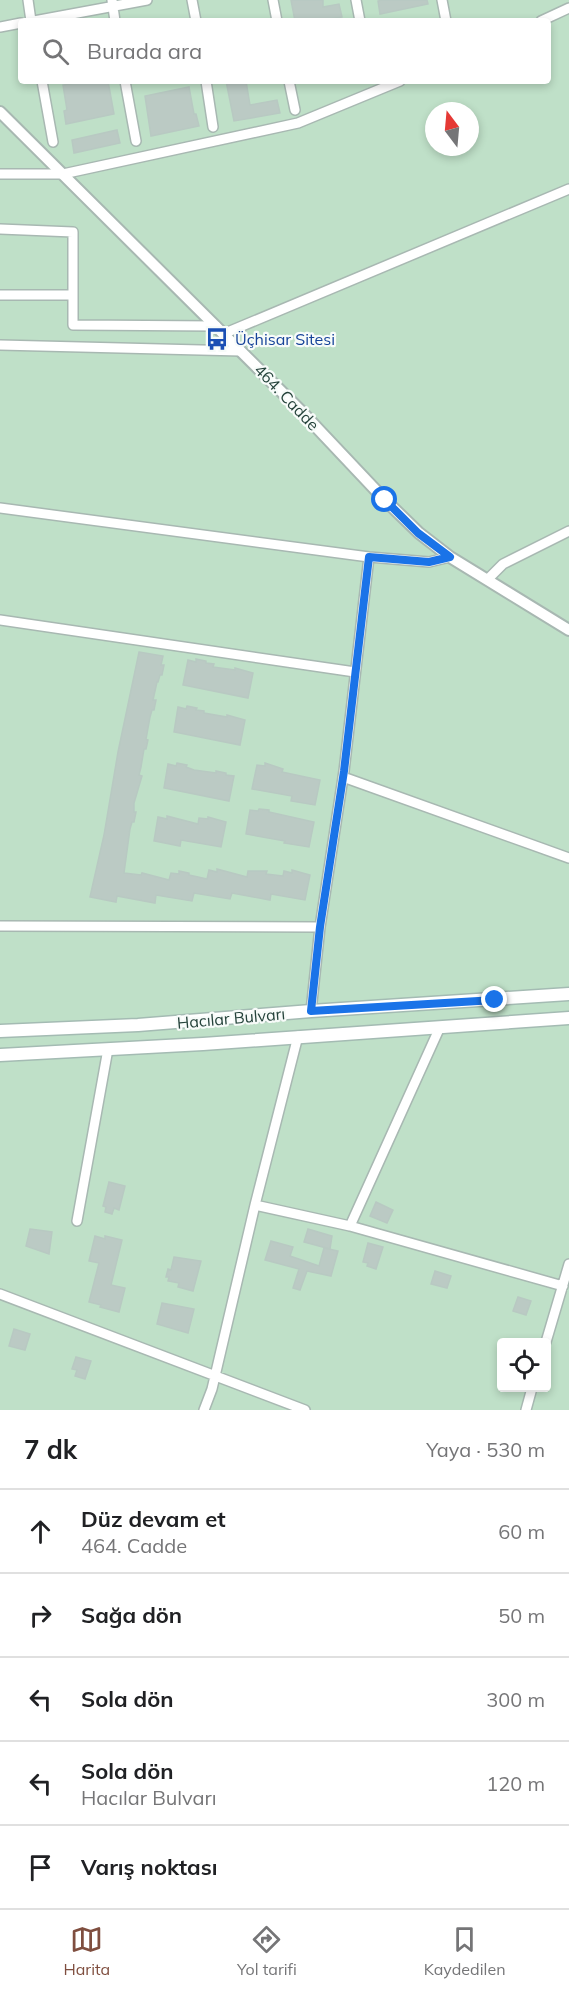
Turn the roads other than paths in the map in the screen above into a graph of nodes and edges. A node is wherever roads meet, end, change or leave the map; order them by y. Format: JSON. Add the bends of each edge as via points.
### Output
{"nodes":[{"id":1,"x":28,"y":0,"type":"edge"},
{"id":2,"x":147,"y":0,"type":"edge"},
{"id":3,"x":192,"y":0,"type":"edge"},
{"id":4,"x":273,"y":0,"type":"edge"},
{"id":5,"x":356,"y":0,"type":"edge"},
{"id":6,"x":442,"y":0,"type":"edge"},
{"id":7,"x":112,"y":3,"type":"edge"},
{"id":8,"x":569,"y":8,"type":"edge"},
{"id":9,"x":32,"y":18,"type":"edge"},
{"id":10,"x":46,"y":18,"type":"edge"},
{"id":11,"x":114,"y":18,"type":"edge"},
{"id":12,"x":195,"y":18,"type":"edge"},
{"id":13,"x":276,"y":18,"type":"edge"},
{"id":14,"x":359,"y":18,"type":"edge"},
{"id":15,"x":445,"y":18,"type":"edge"},
{"id":16,"x":547,"y":18,"type":"edge"},
{"id":17,"x":18,"y":24,"type":"edge"},
{"id":18,"x":0,"y":27,"type":"edge"},
{"id":19,"x":43,"y":84,"type":"edge"},
{"id":20,"x":126,"y":84,"type":"edge"},
{"id":21,"x":206,"y":84,"type":"edge"},
{"id":22,"x":291,"y":84,"type":"edge"},
{"id":23,"x":393,"y":84,"type":"edge"},
{"id":24,"x":295,"y":110,"type":"dead end"},
{"id":25,"x":0,"y":112,"type":"edge"},
{"id":26,"x":213,"y":127,"type":"dead end"},
{"id":27,"x":135,"y":141,"type":"dead end"},
{"id":28,"x":53,"y":142,"type":"dead end"},
{"id":29,"x":0,"y":174,"type":"edge"},
{"id":30,"x":63,"y":174,"type":"junction"},
{"id":31,"x":569,"y":189,"type":"edge"},
{"id":32,"x":0,"y":229,"type":"edge"},
{"id":33,"x":0,"y":295,"type":"edge"},
{"id":34,"x":72,"y":295,"type":"junction"},
{"id":35,"x":220,"y":330,"type":"junction"},
{"id":36,"x":0,"y":345,"type":"edge"},
{"id":37,"x":240,"y":351,"type":"junction"},
{"id":38,"x":0,"y":508,"type":"edge"},
{"id":39,"x":569,"y":531,"type":"edge"},
{"id":40,"x":369,"y":557,"type":"junction"},
{"id":41,"x":450,"y":557,"type":"junction"},
{"id":42,"x":488,"y":579,"type":"junction"},
{"id":43,"x":0,"y":620,"type":"edge"},
{"id":44,"x":569,"y":630,"type":"edge"},
{"id":45,"x":355,"y":672,"type":"junction"},
{"id":46,"x":343,"y":777,"type":"junction"},
{"id":47,"x":569,"y":858,"type":"edge"},
{"id":48,"x":0,"y":926,"type":"edge"},
{"id":49,"x":320,"y":927,"type":"junction"},
{"id":50,"x":569,"y":994,"type":"edge"},
{"id":51,"x":311,"y":1011,"type":"junction"},
{"id":52,"x":569,"y":1018,"type":"edge"},
{"id":53,"x":440,"y":1027,"type":"junction"},
{"id":54,"x":0,"y":1032,"type":"edge"},
{"id":55,"x":298,"y":1036,"type":"junction"},
{"id":56,"x":108,"y":1049,"type":"junction"},
{"id":57,"x":0,"y":1055,"type":"edge"},
{"id":58,"x":255,"y":1205,"type":"junction"},
{"id":59,"x":77,"y":1221,"type":"dead end"},
{"id":60,"x":350,"y":1226,"type":"junction"},
{"id":61,"x":569,"y":1264,"type":"edge"},
{"id":62,"x":563,"y":1286,"type":"junction"},
{"id":63,"x":0,"y":1294,"type":"edge"},
{"id":64,"x":547,"y":1338,"type":"edge"},
{"id":65,"x":214,"y":1376,"type":"junction"},
{"id":66,"x":531,"y":1392,"type":"edge"},
{"id":67,"x":204,"y":1410,"type":"edge"},
{"id":68,"x":305,"y":1410,"type":"edge"},
{"id":69,"x":526,"y":1410,"type":"edge"}],
"edges":[{"from":1,"to":9,"type":"street"},
{"from":2,"to":7,"type":"street"},
{"from":3,"to":12,"type":"street"},
{"from":4,"to":13,"type":"street"},
{"from":5,"to":14,"type":"street"},
{"from":6,"to":15,"type":"street"},
{"from":7,"to":10,"type":"street"},
{"from":7,"to":11,"type":"street"},
{"from":8,"to":16,"type":"street"},
{"from":17,"to":18,"type":"street"},
{"from":19,"to":28,"type":"street"},
{"from":20,"to":27,"type":"street"},
{"from":21,"to":26,"type":"street"},
{"from":22,"to":24,"type":"street"},
{"from":23,"to":30,"type":"street","via":[[298,123]]},
{"from":25,"to":30,"type":"street","name":"464. Cadde"},
{"from":29,"to":30,"type":"street"},
{"from":30,"to":35,"type":"street","name":"464. Cadde"},
{"from":31,"to":35,"type":"street"},
{"from":32,"to":34,"type":"street","via":[[73,232]]},
{"from":33,"to":34,"type":"street"},
{"from":34,"to":35,"type":"street","via":[[73,325]]},
{"from":35,"to":37,"type":"street","name":"464. Cadde"},
{"from":36,"to":37,"type":"street"},
{"from":37,"to":41,"type":"street","name":"464. Cadde","via":[[404,519]]},
{"from":38,"to":40,"type":"street"},
{"from":39,"to":42,"type":"street","via":[[503,564]]},
{"from":40,"to":41,"type":"street","via":[[429,562]]},
{"from":40,"to":45,"type":"street"},
{"from":41,"to":42,"type":"street","name":"464. Cadde"},
{"from":42,"to":44,"type":"street","name":"464. Cadde"},
{"from":43,"to":45,"type":"street"},
{"from":45,"to":46,"type":"street"},
{"from":46,"to":47,"type":"street"},
{"from":46,"to":49,"type":"street"},
{"from":48,"to":49,"type":"street"},
{"from":49,"to":51,"type":"street"},
{"from":50,"to":51,"type":"main road","name":"Hacılar Bulvarı"},
{"from":51,"to":54,"type":"main road","name":"Hacılar Bulvarı"},
{"from":52,"to":53,"type":"main road","name":"Hacılar Bulvarı"},
{"from":53,"to":55,"type":"main road","name":"Hacılar Bulvarı"},
{"from":53,"to":60,"type":"street"},
{"from":55,"to":56,"type":"main road","name":"Hacılar Bulvarı"},
{"from":55,"to":58,"type":"street"},
{"from":56,"to":57,"type":"main road","name":"Hacılar Bulvarı"},
{"from":56,"to":59,"type":"street"},
{"from":58,"to":60,"type":"street"},
{"from":58,"to":65,"type":"street"},
{"from":60,"to":62,"type":"street"},
{"from":61,"to":62,"type":"street"},
{"from":62,"to":64,"type":"street"},
{"from":63,"to":65,"type":"street"},
{"from":65,"to":67,"type":"street"},
{"from":65,"to":68,"type":"street"},
{"from":66,"to":69,"type":"street"}]}
